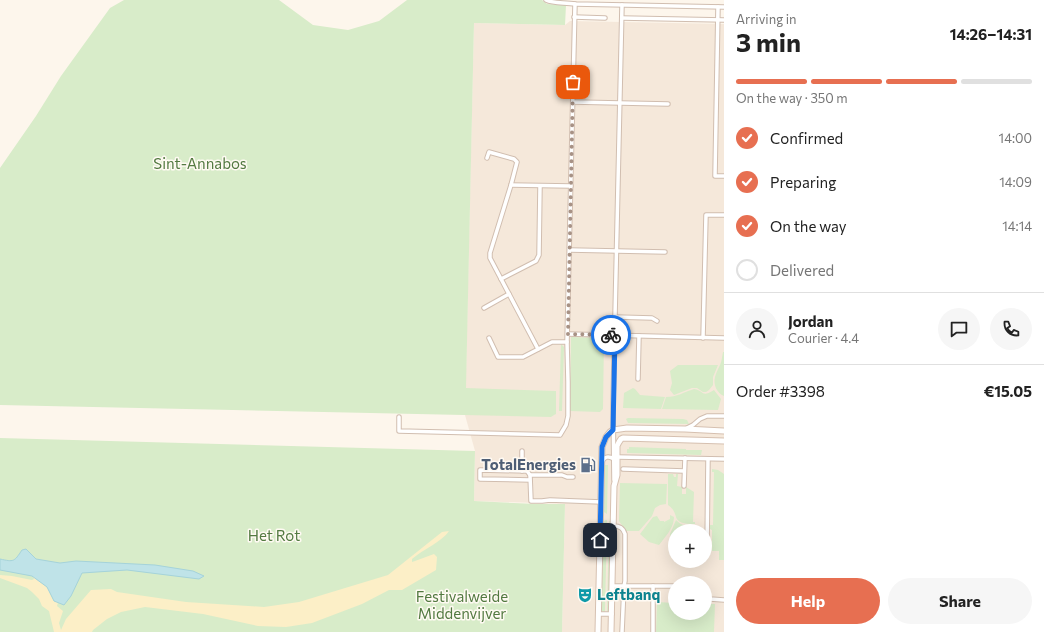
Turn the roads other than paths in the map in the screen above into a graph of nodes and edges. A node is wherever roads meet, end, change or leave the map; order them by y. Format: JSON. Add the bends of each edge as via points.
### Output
{"nodes":[{"id":1,"x":546,"y":0,"type":"edge"},
{"id":2,"x":575,"y":4,"type":"junction"},
{"id":3,"x":622,"y":5,"type":"junction"},
{"id":4,"x":718,"y":7,"type":"junction"},
{"id":5,"x":724,"y":7,"type":"edge"},
{"id":6,"x":574,"y":17,"type":"junction"},
{"id":7,"x":605,"y":18,"type":"dead end"},
{"id":8,"x":622,"y":18,"type":"junction"},
{"id":9,"x":718,"y":20,"type":"junction"},
{"id":10,"x":724,"y":20,"type":"edge"},
{"id":11,"x":573,"y":102,"type":"junction"},
{"id":12,"x":620,"y":103,"type":"junction"},
{"id":13,"x":668,"y":104,"type":"dead end"},
{"id":14,"x":487,"y":158,"type":"dead end"},
{"id":15,"x":724,"y":176,"type":"edge"},
{"id":16,"x":511,"y":185,"type":"junction"},
{"id":17,"x":540,"y":186,"type":"junction"},
{"id":18,"x":571,"y":186,"type":"junction"},
{"id":19,"x":724,"y":215,"type":"edge"},
{"id":20,"x":570,"y":250,"type":"junction"},
{"id":21,"x":617,"y":251,"type":"junction"},
{"id":22,"x":665,"y":252,"type":"dead end"},
{"id":23,"x":501,"y":279,"type":"junction"},
{"id":24,"x":509,"y":294,"type":"junction"},
{"id":25,"x":484,"y":308,"type":"dead end"},
{"id":26,"x":615,"y":317,"type":"junction"},
{"id":27,"x":657,"y":321,"type":"dead end"},
{"id":28,"x":568,"y":334,"type":"junction"},
{"id":29,"x":615,"y":336,"type":"junction"},
{"id":30,"x":639,"y":336,"type":"junction"},
{"id":31,"x":488,"y":338,"type":"dead end"},
{"id":32,"x":703,"y":338,"type":"junction"},
{"id":33,"x":724,"y":338,"type":"edge"},
{"id":34,"x":567,"y":342,"type":"junction"},
{"id":35,"x":538,"y":349,"type":"junction"},
{"id":36,"x":638,"y":379,"type":"dead end"},
{"id":37,"x":724,"y":416,"type":"edge"},
{"id":38,"x":399,"y":417,"type":"dead end"},
{"id":39,"x":685,"y":429,"type":"junction"},
{"id":40,"x":613,"y":432,"type":"junction"},
{"id":41,"x":724,"y":432,"type":"edge"},
{"id":42,"x":624,"y":438,"type":"junction"},
{"id":43,"x":724,"y":441,"type":"edge"},
{"id":44,"x":522,"y":451,"type":"dead end"},
{"id":45,"x":615,"y":458,"type":"junction"},
{"id":46,"x":684,"y":458,"type":"junction"},
{"id":47,"x":708,"y":459,"type":"junction"},
{"id":48,"x":724,"y":459,"type":"edge"},
{"id":49,"x":602,"y":462,"type":"junction"},
{"id":50,"x":622,"y":470,"type":"dead end"},
{"id":51,"x":522,"y":471,"type":"junction"},
{"id":52,"x":684,"y":471,"type":"junction"},
{"id":53,"x":530,"y":474,"type":"junction"},
{"id":54,"x":573,"y":477,"type":"dead end"},
{"id":55,"x":530,"y":480,"type":"junction"},
{"id":56,"x":684,"y":486,"type":"dead end"},
{"id":57,"x":601,"y":502,"type":"junction"},
{"id":58,"x":707,"y":524,"type":"edge"},
{"id":59,"x":613,"y":526,"type":"junction"},
{"id":60,"x":612,"y":586,"type":"junction"},
{"id":61,"x":624,"y":586,"type":"junction"},
{"id":62,"x":653,"y":586,"type":"junction"},
{"id":63,"x":668,"y":586,"type":"edge"},
{"id":64,"x":712,"y":599,"type":"edge"},
{"id":65,"x":724,"y":600,"type":"edge"},
{"id":66,"x":599,"y":614,"type":"junction"},
{"id":67,"x":612,"y":614,"type":"junction"},
{"id":68,"x":598,"y":632,"type":"edge"},
{"id":69,"x":611,"y":632,"type":"edge"},
{"id":70,"x":622,"y":632,"type":"edge"},
{"id":71,"x":653,"y":632,"type":"edge"}],
"edges":[{"from":1,"to":2,"type":"street"},
{"from":2,"to":3,"type":"street"},
{"from":2,"to":6,"type":"street"},
{"from":3,"to":4,"type":"street"},
{"from":3,"to":8,"type":"street"},
{"from":4,"to":5,"type":"street"},
{"from":4,"to":9,"type":"street"},
{"from":6,"to":7,"type":"street"},
{"from":6,"to":11,"type":"street"},
{"from":8,"to":9,"type":"street"},
{"from":8,"to":12,"type":"street"},
{"from":9,"to":10,"type":"street"},
{"from":9,"to":15,"type":"street","via":[[715,176]]},
{"from":11,"to":12,"type":"street"},
{"from":11,"to":18,"type":"street"},
{"from":12,"to":13,"type":"street"},
{"from":12,"to":21,"type":"street"},
{"from":14,"to":16,"type":"street","via":[[489,152],[516,160]]},
{"from":16,"to":17,"type":"street"},
{"from":16,"to":23,"type":"street","via":[[490,253]]},
{"from":17,"to":18,"type":"street"},
{"from":17,"to":23,"type":"street","via":[[539,255],[536,261]]},
{"from":18,"to":20,"type":"street"},
{"from":19,"to":32,"type":"street","via":[[706,215]]},
{"from":20,"to":21,"type":"street"},
{"from":20,"to":28,"type":"street"},
{"from":21,"to":22,"type":"street"},
{"from":21,"to":26,"type":"street"},
{"from":23,"to":24,"type":"street"},
{"from":24,"to":25,"type":"street"},
{"from":24,"to":35,"type":"street"},
{"from":26,"to":27,"type":"street","via":[[652,318]]},
{"from":26,"to":29,"type":"street"},
{"from":28,"to":29,"type":"street"},
{"from":28,"to":34,"type":"street"},
{"from":29,"to":30,"type":"street"},
{"from":29,"to":40,"type":"street"},
{"from":30,"to":32,"type":"street"},
{"from":30,"to":36,"type":"street"},
{"from":31,"to":35,"type":"street","via":[[498,357],[522,357]]},
{"from":32,"to":33,"type":"street"},
{"from":34,"to":35,"type":"street","via":[[552,342]]},
{"from":34,"to":38,"type":"street","via":[[568,416],[560,435],[399,431]]},
{"from":37,"to":39,"type":"street","via":[[700,418]]},
{"from":39,"to":40,"type":"main road","via":[[626,428]]},
{"from":39,"to":41,"type":"main road"},
{"from":40,"to":42,"type":"street","via":[[618,438]]},
{"from":40,"to":45,"type":"street"},
{"from":40,"to":49,"type":"main road","via":[[606,437],[603,444]]},
{"from":42,"to":43,"type":"main road"},
{"from":42,"to":45,"type":"main road","via":[[618,442]]},
{"from":44,"to":51,"type":"street"},
{"from":45,"to":46,"type":"street"},
{"from":45,"to":49,"type":"street","via":[[606,457]]},
{"from":45,"to":59,"type":"main road","via":[[617,475],[614,486]]},
{"from":46,"to":47,"type":"street"},
{"from":46,"to":52,"type":"street"},
{"from":47,"to":48,"type":"street"},
{"from":47,"to":58,"type":"street"},
{"from":49,"to":57,"type":"main road"},
{"from":50,"to":52,"type":"street"},
{"from":51,"to":53,"type":"street"},
{"from":51,"to":55,"type":"street","via":[[480,470],[480,479]]},
{"from":52,"to":56,"type":"street"},
{"from":53,"to":54,"type":"street"},
{"from":53,"to":55,"type":"street"},
{"from":55,"to":57,"type":"street","via":[[531,501]]},
{"from":57,"to":66,"type":"main road"},
{"from":59,"to":60,"type":"main road"},
{"from":59,"to":61,"type":"street","via":[[620,526],[625,534]]},
{"from":60,"to":61,"type":"street"},
{"from":60,"to":67,"type":"main road"},
{"from":61,"to":62,"type":"street"},
{"from":61,"to":70,"type":"street"},
{"from":62,"to":63,"type":"street"},
{"from":62,"to":71,"type":"street"},
{"from":64,"to":65,"type":"street"},
{"from":66,"to":67,"type":"street"},
{"from":66,"to":68,"type":"main road"},
{"from":67,"to":69,"type":"main road"}]}
